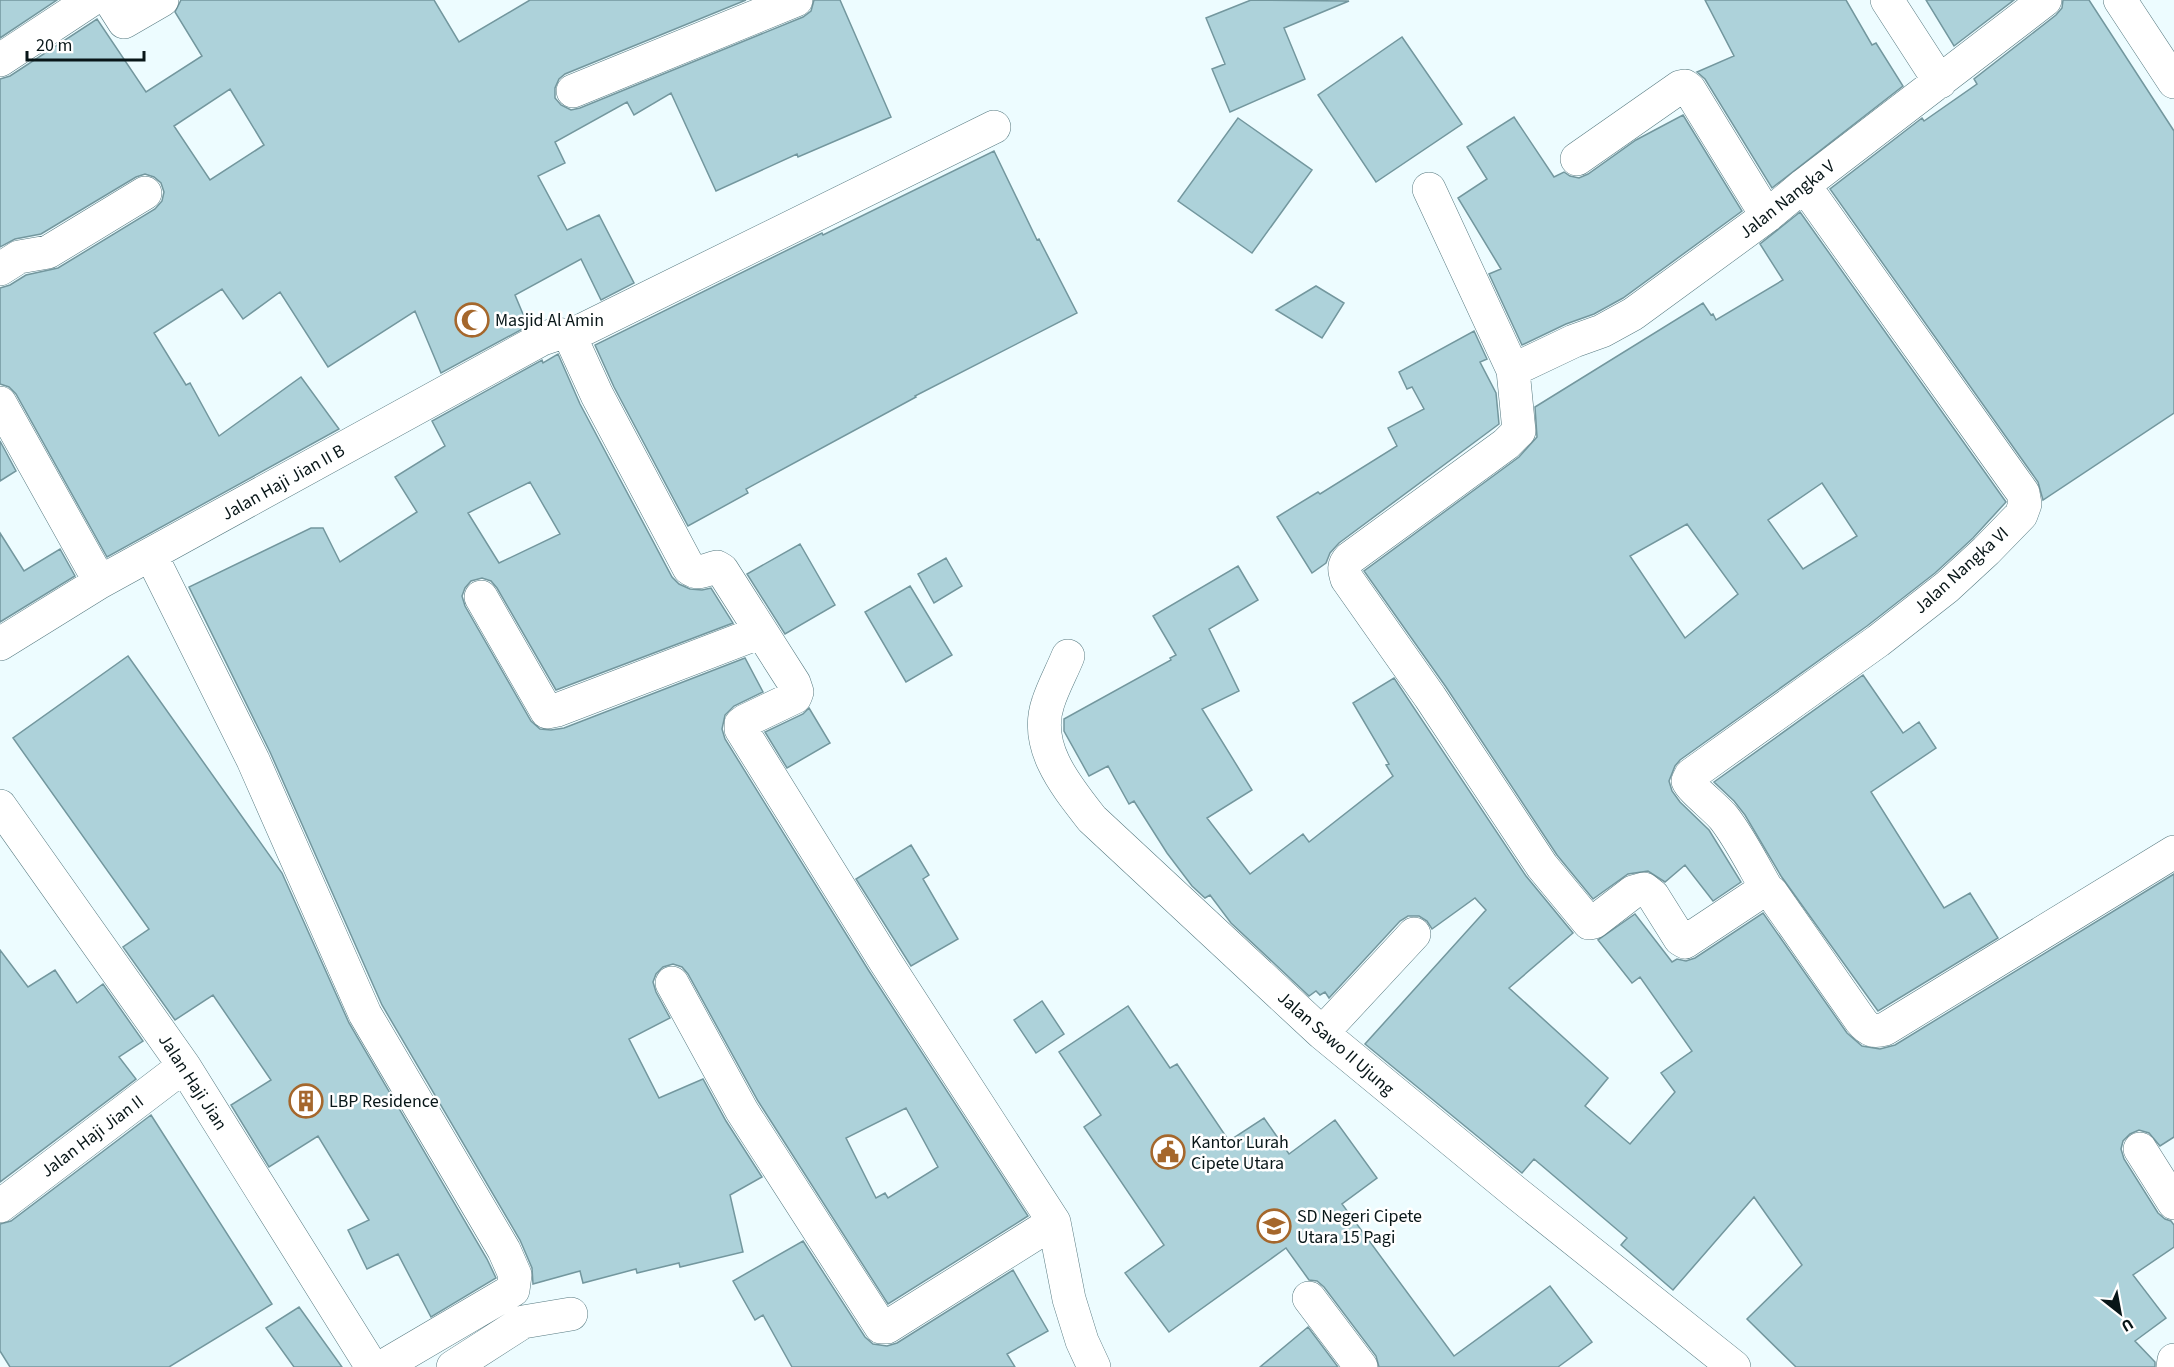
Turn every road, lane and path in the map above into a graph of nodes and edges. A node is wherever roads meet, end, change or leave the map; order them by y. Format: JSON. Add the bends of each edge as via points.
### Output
{"nodes":[{"id":1,"x":91,"y":0,"type":"edge"},
{"id":2,"x":110,"y":0,"type":"edge"},
{"id":3,"x":162,"y":0,"type":"edge"},
{"id":4,"x":796,"y":0,"type":"edge"},
{"id":5,"x":1887,"y":0,"type":"edge"},
{"id":6,"x":2045,"y":0,"type":"edge"},
{"id":7,"x":2120,"y":0,"type":"edge"},
{"id":8,"x":0,"y":60,"type":"edge"},
{"id":9,"x":1940,"y":82,"type":"junction"},
{"id":10,"x":2174,"y":82,"type":"edge"},
{"id":11,"x":573,"y":91,"type":"dead end"},
{"id":12,"x":994,"y":127,"type":"dead end"},
{"id":13,"x":1577,"y":159,"type":"dead end"},
{"id":14,"x":1804,"y":185,"type":"junction"},
{"id":15,"x":1429,"y":189,"type":"dead end"},
{"id":16,"x":145,"y":193,"type":"dead end"},
{"id":17,"x":1767,"y":216,"type":"junction"},
{"id":18,"x":0,"y":269,"type":"edge"},
{"id":19,"x":570,"y":336,"type":"junction"},
{"id":20,"x":1513,"y":370,"type":"junction"},
{"id":21,"x":0,"y":404,"type":"edge"},
{"id":22,"x":151,"y":555,"type":"junction"},
{"id":23,"x":100,"y":582,"type":"junction"},
{"id":24,"x":481,"y":597,"type":"dead end"},
{"id":25,"x":761,"y":632,"type":"junction"},
{"id":26,"x":0,"y":644,"type":"edge"},
{"id":27,"x":1068,"y":656,"type":"dead end"},
{"id":28,"x":0,"y":806,"type":"edge"},
{"id":29,"x":2174,"y":852,"type":"edge"},
{"id":30,"x":1768,"y":891,"type":"junction"},
{"id":31,"x":1414,"y":934,"type":"dead end"},
{"id":32,"x":672,"y":983,"type":"dead end"},
{"id":33,"x":1322,"y":1034,"type":"junction"},
{"id":34,"x":184,"y":1066,"type":"junction"},
{"id":35,"x":2140,"y":1149,"type":"dead end"},
{"id":36,"x":2174,"y":1203,"type":"edge"},
{"id":37,"x":0,"y":1206,"type":"edge"},
{"id":38,"x":1054,"y":1222,"type":"junction"},
{"id":39,"x":1309,"y":1298,"type":"dead end"},
{"id":40,"x":571,"y":1314,"type":"dead end"},
{"id":41,"x":2174,"y":1360,"type":"edge"},
{"id":42,"x":372,"y":1367,"type":"edge"},
{"id":43,"x":382,"y":1367,"type":"edge"},
{"id":44,"x":453,"y":1367,"type":"edge"},
{"id":45,"x":1094,"y":1367,"type":"edge"},
{"id":46,"x":1361,"y":1367,"type":"edge"},
{"id":47,"x":1734,"y":1367,"type":"edge"},
{"id":48,"x":2173,"y":1367,"type":"edge"}],
"edges":[{"from":1,"to":8,"type":"street"},
{"from":2,"to":3,"type":"street","via":[[124,22]]},
{"from":4,"to":11,"type":"street"},
{"from":5,"to":9,"type":"street"},
{"from":6,"to":9,"type":"street","name":"Jalan Nangka V"},
{"from":7,"to":10,"type":"street"},
{"from":9,"to":14,"type":"street","name":"Jalan Nangka V"},
{"from":12,"to":19,"type":"street","name":"Jalan Haji Jian II B"},
{"from":13,"to":17,"type":"street","via":[[1685,86]]},
{"from":14,"to":17,"type":"street","name":"Jalan Nangka V"},
{"from":14,"to":30,"type":"street","name":"Jalan Nangka VI","via":[[2023,493],[2025,504],[2022,515],[2003,536],[1947,587],[1691,775],[1690,785],[1724,818]]},
{"from":15,"to":20,"type":"street"},
{"from":16,"to":18,"type":"street","via":[[48,252],[19,257]]},
{"from":17,"to":20,"type":"street","name":"Jalan Nangka V","via":[[1634,314]]},
{"from":19,"to":22,"type":"street","name":"Jalan Haji Jian II B","via":[[556,334],[542,339]]},
{"from":19,"to":25,"type":"street","via":[[689,568],[701,573],[717,567],[722,570]]},
{"from":20,"to":30,"type":"street","via":[[1519,431],[1350,558],[1344,569],[1347,579],[1542,866],[1589,923],[1633,892],[1644,889],[1685,942],[1762,891]]},
{"from":21,"to":23,"type":"street"},
{"from":22,"to":23,"type":"street","name":"Jalan Haji Jian II B"},
{"from":22,"to":43,"type":"street","via":[[253,760],[365,1014],[515,1275],[513,1290]]},
{"from":23,"to":26,"type":"street","name":"Jalan Haji Jian II B"},
{"from":24,"to":25,"type":"street","via":[[547,712]]},
{"from":25,"to":38,"type":"street","via":[[797,692],[795,697],[745,721],[741,729]]},
{"from":27,"to":33,"type":"street","name":"Jalan Sawo II Ujung","via":[[1044,720],[1045,743],[1066,785],[1092,819]]},
{"from":28,"to":34,"type":"street","name":"Jalan Haji Jian"},
{"from":29,"to":30,"type":"street","via":[[1875,1032],[1867,1029]]},
{"from":31,"to":33,"type":"street"},
{"from":32,"to":38,"type":"street","via":[[742,1111],[881,1327],[887,1327]]},
{"from":33,"to":47,"type":"street","name":"Jalan Sawo II Ujung"},
{"from":34,"to":37,"type":"street","name":"Jalan Haji Jian II"},
{"from":34,"to":42,"type":"street","name":"Jalan Haji Jian"},
{"from":35,"to":36,"type":"street"},
{"from":38,"to":45,"type":"street","via":[[1069,1299]]},
{"from":39,"to":46,"type":"street"},
{"from":40,"to":44,"type":"street","via":[[523,1323]]},
{"from":41,"to":48,"type":"street"}]}
